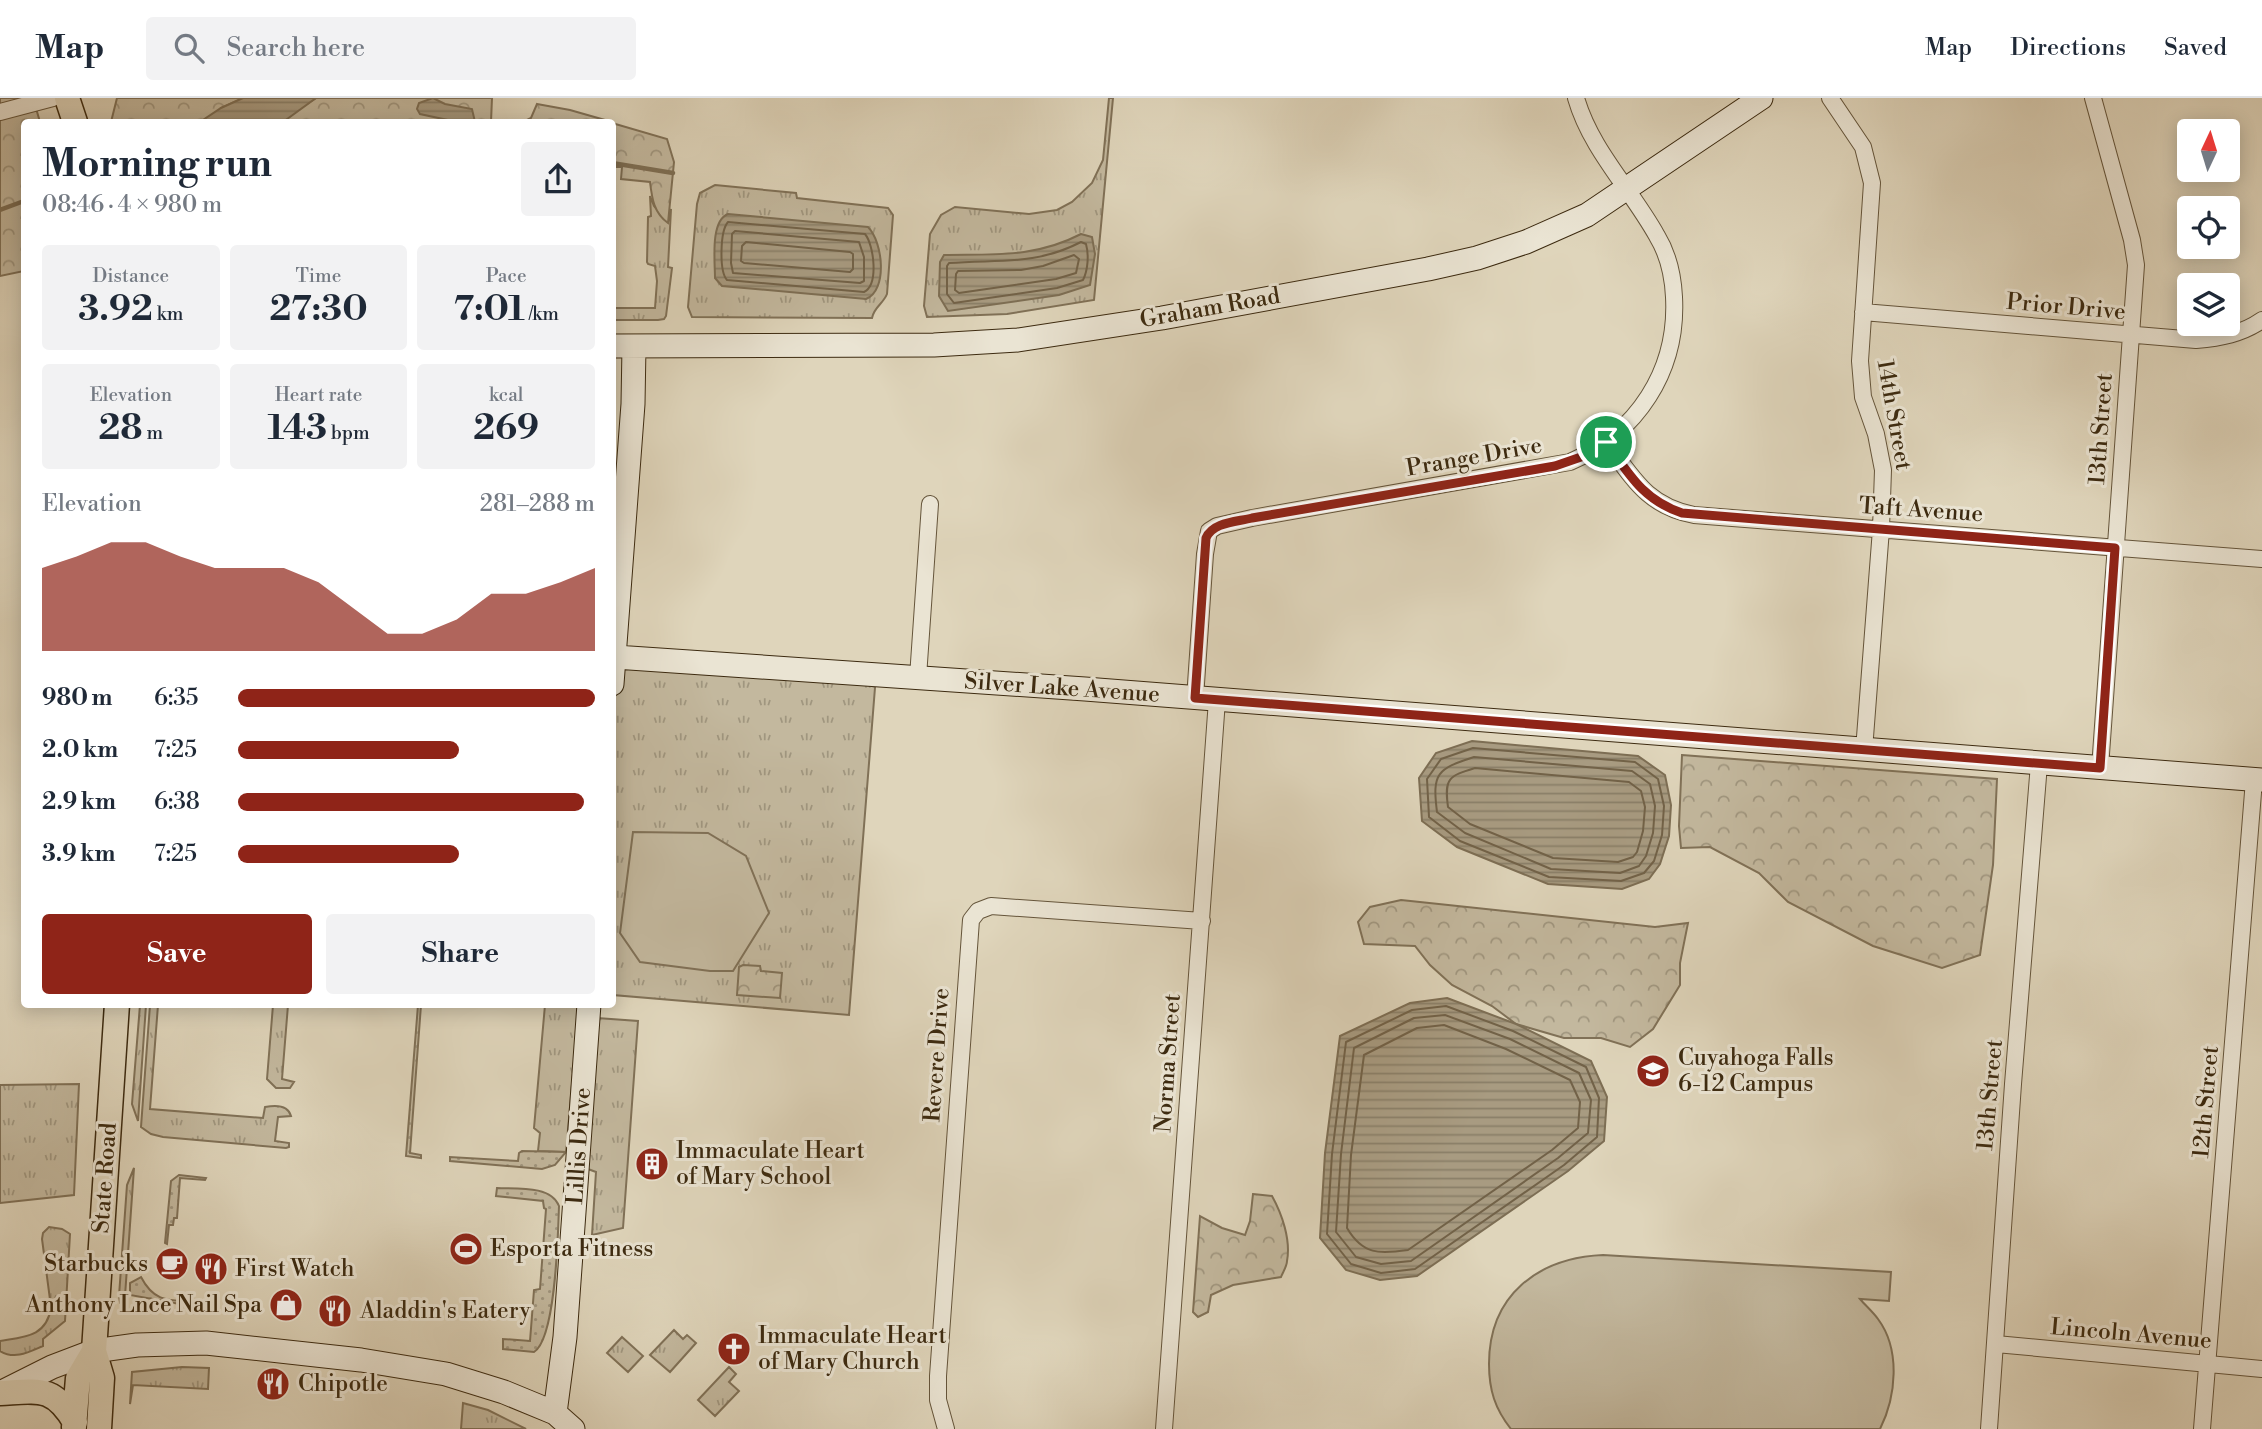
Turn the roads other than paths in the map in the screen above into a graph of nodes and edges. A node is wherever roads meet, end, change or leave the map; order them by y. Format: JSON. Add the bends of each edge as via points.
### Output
{"nodes":[{"id":1,"x":53,"y":98,"type":"edge"},
{"id":2,"x":67,"y":98,"type":"edge"},
{"id":3,"x":1576,"y":98,"type":"edge"},
{"id":4,"x":1761,"y":98,"type":"edge"},
{"id":5,"x":1830,"y":98,"type":"edge"},
{"id":6,"x":2093,"y":98,"type":"edge"},
{"id":7,"x":0,"y":112,"type":"edge"},
{"id":8,"x":74,"y":119,"type":"edge"},
{"id":9,"x":1627,"y":190,"type":"junction"},
{"id":10,"x":1863,"y":312,"type":"junction"},
{"id":11,"x":2262,"y":320,"type":"edge"},
{"id":12,"x":2130,"y":335,"type":"junction"},
{"id":13,"x":623,"y":346,"type":"edge"},
{"id":14,"x":1606,"y":442,"type":"junction"},
{"id":15,"x":930,"y":504,"type":"dead end"},
{"id":16,"x":1881,"y":529,"type":"junction"},
{"id":17,"x":2115,"y":548,"type":"junction"},
{"id":18,"x":2262,"y":559,"type":"edge"},
{"id":19,"x":616,"y":643,"type":"edge"},
{"id":20,"x":616,"y":657,"type":"edge"},
{"id":21,"x":918,"y":677,"type":"junction"},
{"id":22,"x":1206,"y":699,"type":"junction"},
{"id":23,"x":1864,"y":750,"type":"junction"},
{"id":24,"x":2039,"y":764,"type":"junction"},
{"id":25,"x":2100,"y":768,"type":"junction"},
{"id":26,"x":2258,"y":780,"type":"edge"},
{"id":27,"x":1202,"y":921,"type":"junction"},
{"id":28,"x":117,"y":1008,"type":"edge"},
{"id":29,"x":589,"y":1008,"type":"edge"},
{"id":30,"x":1996,"y":1344,"type":"junction"},
{"id":31,"x":93,"y":1351,"type":"junction"},
{"id":32,"x":2207,"y":1364,"type":"junction"},
{"id":33,"x":2262,"y":1368,"type":"edge"},
{"id":34,"x":0,"y":1393,"type":"edge"},
{"id":35,"x":555,"y":1413,"type":"junction"},
{"id":36,"x":74,"y":1425,"type":"edge"},
{"id":37,"x":99,"y":1429,"type":"edge"},
{"id":38,"x":573,"y":1429,"type":"edge"},
{"id":39,"x":946,"y":1429,"type":"edge"},
{"id":40,"x":1164,"y":1429,"type":"edge"},
{"id":41,"x":1989,"y":1429,"type":"edge"},
{"id":42,"x":2202,"y":1429,"type":"edge"}],
"edges":[{"from":1,"to":7,"type":"street"},
{"from":2,"to":8,"type":"main road"},
{"from":3,"to":9,"type":"street","name":"Prange Drive","via":[[1591,137]]},
{"from":4,"to":9,"type":"street","name":"Graham Road"},
{"from":5,"to":10,"type":"street","name":"14th Street","via":[[1863,147],[1872,183]]},
{"from":6,"to":12,"type":"street","name":"13th Street","via":[[2135,253]]},
{"from":9,"to":13,"type":"street","name":"Graham Road","via":[[1550,233],[1477,258],[1066,333],[934,345]]},
{"from":9,"to":14,"type":"street","name":"Prange Drive","via":[[1658,237],[1668,262],[1674,322],[1664,369],[1653,391]]},
{"from":10,"to":12,"type":"street","name":"Prior Drive"},
{"from":10,"to":16,"type":"street","name":"14th Street","via":[[1861,385],[1882,458]]},
{"from":11,"to":12,"type":"street","name":"Prior Drive","via":[[2220,338]]},
{"from":12,"to":17,"type":"street","name":"13th Street"},
{"from":13,"to":19,"type":"street","via":[[633,404]]},
{"from":14,"to":16,"type":"street","name":"Taft Avenue","via":[[1637,485],[1659,504],[1682,513]]},
{"from":14,"to":22,"type":"street","name":"Prange Drive","via":[[1555,466],[1252,518],[1209,531]]},
{"from":15,"to":21,"type":"street"},
{"from":16,"to":17,"type":"street","name":"Taft Avenue"},
{"from":16,"to":23,"type":"street","name":"14th Street"},
{"from":17,"to":18,"type":"street","name":"Taft Avenue"},
{"from":17,"to":25,"type":"street","name":"13th Street"},
{"from":20,"to":21,"type":"street","name":"Silver Lake Avenue"},
{"from":21,"to":22,"type":"street","name":"Silver Lake Avenue"},
{"from":22,"to":23,"type":"street","name":"Silver Lake Avenue"},
{"from":22,"to":27,"type":"street","name":"Norma Street"},
{"from":23,"to":24,"type":"street","name":"Silver Lake Avenue"},
{"from":24,"to":25,"type":"street","name":"Silver Lake Avenue"},
{"from":24,"to":30,"type":"street","name":"13th Street"},
{"from":25,"to":26,"type":"street","name":"Silver Lake Avenue"},
{"from":26,"to":32,"type":"street","name":"12th Street"},
{"from":27,"to":39,"type":"street","name":"Revere Drive","via":[[991,906],[971,920],[938,1376],[938,1401]]},
{"from":27,"to":40,"type":"street","name":"Norma Street"},
{"from":28,"to":31,"type":"main road","name":"State Road"},
{"from":29,"to":35,"type":"street","name":"Lillis Drive","via":[[565,1337]]},
{"from":30,"to":32,"type":"street","name":"Lincoln Avenue"},
{"from":30,"to":41,"type":"street","name":"13th Street"},
{"from":31,"to":34,"type":"street"},
{"from":31,"to":35,"type":"street","via":[[206,1343],[361,1360],[469,1380]]},
{"from":31,"to":36,"type":"main road","name":"State Road","via":[[78,1378]]},
{"from":31,"to":37,"type":"main road","name":"State Road","via":[[102,1378]]},
{"from":32,"to":33,"type":"street","name":"Lincoln Avenue"},
{"from":32,"to":42,"type":"street","name":"12th Street"},
{"from":34,"to":36,"type":"main road","via":[[49,1394],[67,1409]]},
{"from":35,"to":38,"type":"street"}]}
